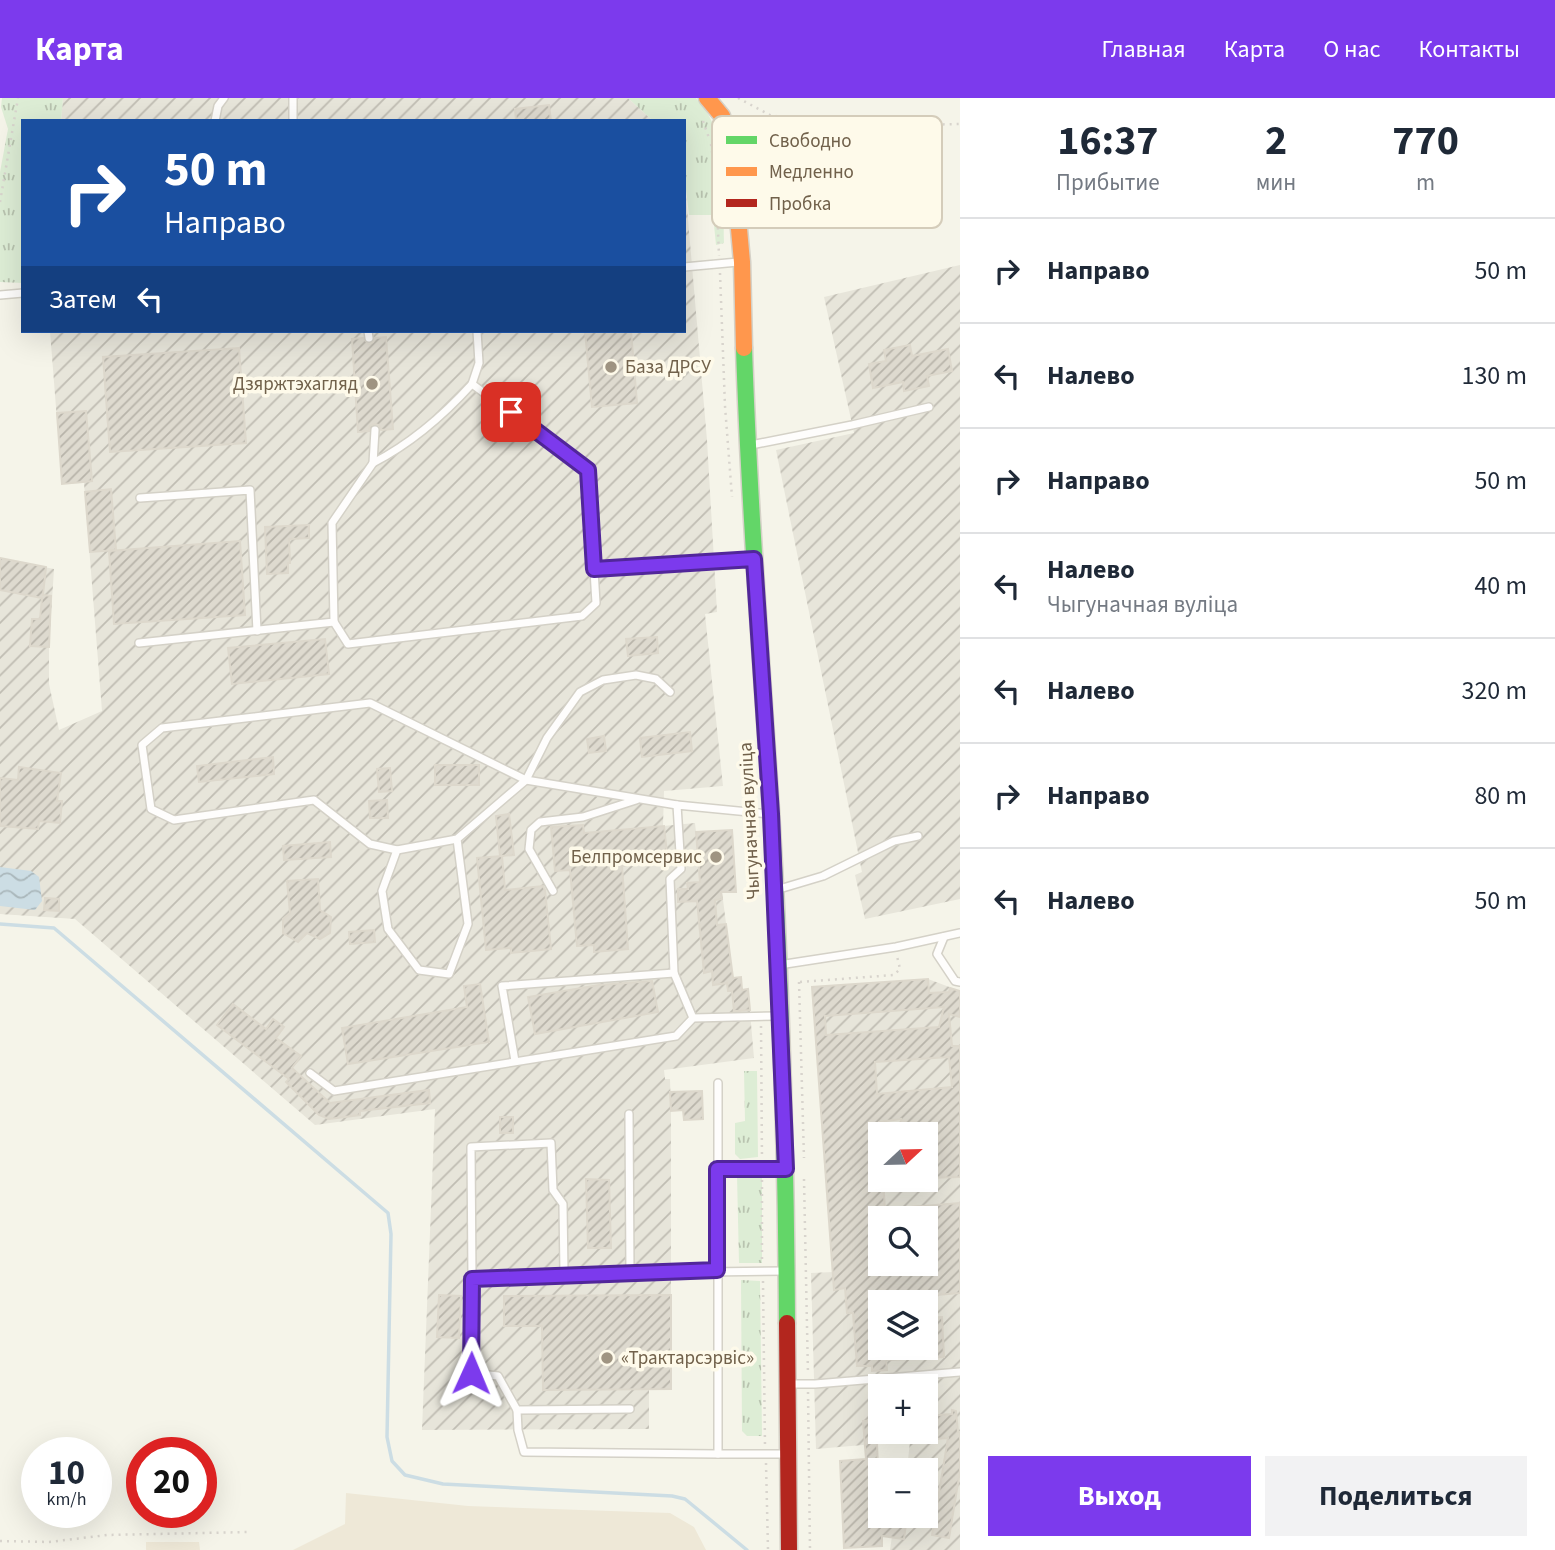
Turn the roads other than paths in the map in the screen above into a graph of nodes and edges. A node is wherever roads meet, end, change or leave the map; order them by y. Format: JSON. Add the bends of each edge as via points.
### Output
{"nodes":[{"id":1,"x":225,"y":98,"type":"edge"},
{"id":2,"x":293,"y":98,"type":"edge"},
{"id":3,"x":708,"y":98,"type":"edge"},
{"id":4,"x":722,"y":116,"type":"edge"},
{"id":5,"x":215,"y":119,"type":"edge"},
{"id":6,"x":293,"y":119,"type":"edge"},
{"id":7,"x":739,"y":228,"type":"edge"},
{"id":8,"x":742,"y":261,"type":"junction"},
{"id":9,"x":686,"y":267,"type":"edge"},
{"id":10,"x":21,"y":293,"type":"edge"},
{"id":11,"x":0,"y":295,"type":"edge"},
{"id":12,"x":477,"y":333,"type":"edge"},
{"id":13,"x":472,"y":384,"type":"junction"},
{"id":14,"x":929,"y":407,"type":"dead end"},
{"id":15,"x":375,"y":430,"type":"dead end"},
{"id":16,"x":747,"y":445,"type":"junction"},
{"id":17,"x":373,"y":463,"type":"junction"},
{"id":18,"x":140,"y":498,"type":"dead end"},
{"id":19,"x":754,"y":559,"type":"junction"},
{"id":20,"x":594,"y":569,"type":"junction"},
{"id":21,"x":334,"y":622,"type":"junction"},
{"id":22,"x":257,"y":631,"type":"junction"},
{"id":23,"x":139,"y":643,"type":"dead end"},
{"id":24,"x":670,"y":692,"type":"dead end"},
{"id":25,"x":526,"y":780,"type":"junction"},
{"id":26,"x":640,"y":799,"type":"junction"},
{"id":27,"x":677,"y":805,"type":"junction"},
{"id":28,"x":771,"y":814,"type":"junction"},
{"id":29,"x":918,"y":836,"type":"dead end"},
{"id":30,"x":457,"y":839,"type":"junction"},
{"id":31,"x":397,"y":850,"type":"junction"},
{"id":32,"x":775,"y":890,"type":"junction"},
{"id":33,"x":553,"y":891,"type":"dead end"},
{"id":34,"x":960,"y":933,"type":"edge"},
{"id":35,"x":944,"y":937,"type":"junction"},
{"id":36,"x":779,"y":965,"type":"junction"},
{"id":37,"x":674,"y":973,"type":"junction"},
{"id":38,"x":960,"y":982,"type":"edge"},
{"id":39,"x":781,"y":1016,"type":"junction"},
{"id":40,"x":693,"y":1018,"type":"junction"},
{"id":41,"x":515,"y":1060,"type":"junction"},
{"id":42,"x":310,"y":1073,"type":"dead end"},
{"id":43,"x":718,"y":1083,"type":"dead end"},
{"id":44,"x":629,"y":1114,"type":"dead end"},
{"id":45,"x":717,"y":1169,"type":"junction"},
{"id":46,"x":786,"y":1169,"type":"junction"},
{"id":47,"x":717,"y":1270,"type":"junction"},
{"id":48,"x":786,"y":1271,"type":"junction"},
{"id":49,"x":630,"y":1273,"type":"junction"},
{"id":50,"x":564,"y":1274,"type":"junction"},
{"id":51,"x":472,"y":1279,"type":"junction"},
{"id":52,"x":960,"y":1372,"type":"edge"},
{"id":53,"x":787,"y":1384,"type":"junction"},
{"id":54,"x":630,"y":1409,"type":"dead end"},
{"id":55,"x":517,"y":1410,"type":"junction"},
{"id":56,"x":718,"y":1454,"type":"junction"},
{"id":57,"x":788,"y":1454,"type":"junction"},
{"id":58,"x":789,"y":1550,"type":"edge"}],
"edges":[{"from":1,"to":5,"type":"lane"},
{"from":2,"to":6,"type":"lane"},
{"from":3,"to":4,"type":"street","name":"Чыгуначная вуліца"},
{"from":7,"to":8,"type":"street","name":"Чыгуначная вуліца"},
{"from":8,"to":9,"type":"lane"},
{"from":8,"to":16,"type":"street","name":"Чыгуначная вуліца"},
{"from":10,"to":11,"type":"lane"},
{"from":12,"to":13,"type":"lane","via":[[480,363]]},
{"from":13,"to":17,"type":"lane","via":[[402,448]]},
{"from":13,"to":20,"type":"lane","via":[[588,470]]},
{"from":14,"to":16,"type":"lane"},
{"from":15,"to":17,"type":"lane"},
{"from":16,"to":19,"type":"street","name":"Чыгуначная вуліца"},
{"from":17,"to":21,"type":"lane","via":[[332,523]]},
{"from":18,"to":22,"type":"lane","via":[[250,490]]},
{"from":19,"to":20,"type":"lane"},
{"from":19,"to":28,"type":"street","name":"Чыгуначная вуліца"},
{"from":20,"to":21,"type":"lane","via":[[596,603],[582,616],[348,644]]},
{"from":21,"to":22,"type":"lane"},
{"from":22,"to":23,"type":"lane"},
{"from":24,"to":25,"type":"lane","via":[[656,679],[636,675],[603,680],[580,692],[547,738]]},
{"from":25,"to":26,"type":"lane"},
{"from":25,"to":30,"type":"lane"},
{"from":25,"to":31,"type":"lane","via":[[370,704],[162,728],[142,745],[151,809],[174,820],[314,800],[370,845]]},
{"from":26,"to":27,"type":"lane"},
{"from":26,"to":33,"type":"lane","via":[[583,817],[540,822],[531,830],[529,849]]},
{"from":27,"to":28,"type":"lane"},
{"from":27,"to":37,"type":"lane","via":[[681,869],[670,879]]},
{"from":28,"to":32,"type":"street","name":"Чыгуначная вуліца"},
{"from":29,"to":32,"type":"lane","via":[[894,841],[824,876]]},
{"from":30,"to":31,"type":"lane"},
{"from":30,"to":31,"type":"lane","via":[[468,924],[449,974],[419,970],[388,929],[382,891]]},
{"from":32,"to":36,"type":"street","name":"Чыгуначная вуліца"},
{"from":34,"to":35,"type":"lane"},
{"from":35,"to":36,"type":"lane"},
{"from":35,"to":38,"type":"lane","via":[[937,954]]},
{"from":36,"to":39,"type":"street","name":"Чыгуначная вуліца"},
{"from":37,"to":40,"type":"lane"},
{"from":37,"to":41,"type":"lane","via":[[502,986]]},
{"from":39,"to":40,"type":"lane"},
{"from":39,"to":46,"type":"street","name":"Чыгуначная вуліца"},
{"from":40,"to":41,"type":"lane","via":[[676,1036]]},
{"from":41,"to":42,"type":"lane","via":[[334,1091]]},
{"from":43,"to":45,"type":"lane"},
{"from":44,"to":49,"type":"lane"},
{"from":45,"to":46,"type":"lane"},
{"from":45,"to":47,"type":"lane"},
{"from":46,"to":48,"type":"street","name":"Чыгуначная вуліца"},
{"from":47,"to":48,"type":"lane"},
{"from":47,"to":49,"type":"lane"},
{"from":47,"to":56,"type":"lane"},
{"from":48,"to":53,"type":"street","name":"Чыгуначная вуліца"},
{"from":49,"to":50,"type":"lane"},
{"from":50,"to":51,"type":"lane"},
{"from":50,"to":51,"type":"lane","via":[[563,1204],[553,1189],[551,1143],[471,1147]]},
{"from":51,"to":55,"type":"lane","via":[[471,1373],[498,1376]]},
{"from":52,"to":53,"type":"lane"},
{"from":53,"to":57,"type":"street","name":"Чыгуначная вуліца"},
{"from":54,"to":55,"type":"lane"},
{"from":55,"to":56,"type":"lane","via":[[524,1452]]},
{"from":56,"to":57,"type":"lane"},
{"from":57,"to":58,"type":"street","name":"Чыгуначная вуліца"}]}
